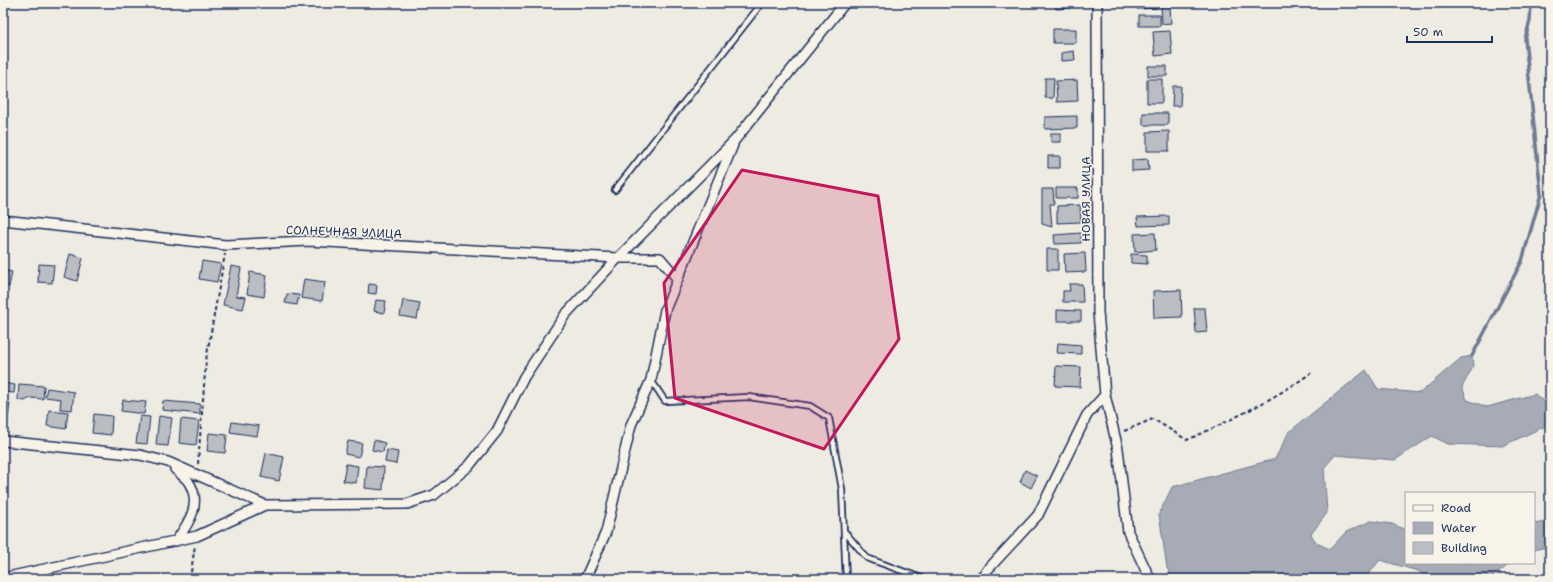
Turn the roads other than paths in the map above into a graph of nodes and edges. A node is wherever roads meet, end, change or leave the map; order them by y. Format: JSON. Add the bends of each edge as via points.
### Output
{"nodes":[{"id":1,"x":762,"y":3,"type":"edge"},
{"id":2,"x":845,"y":3,"type":"edge"},
{"id":3,"x":1097,"y":3,"type":"edge"},
{"id":4,"x":735,"y":140,"type":"junction"},
{"id":5,"x":615,"y":190,"type":"dead end"},
{"id":6,"x":3,"y":220,"type":"edge"},
{"id":7,"x":618,"y":258,"type":"junction"},
{"id":8,"x":677,"y":278,"type":"junction"},
{"id":9,"x":651,"y":380,"type":"junction"},
{"id":10,"x":1106,"y":395,"type":"junction"},
{"id":11,"x":3,"y":442,"type":"edge"},
{"id":12,"x":168,"y":462,"type":"junction"},
{"id":13,"x":265,"y":505,"type":"junction"},
{"id":14,"x":844,"y":531,"type":"junction"},
{"id":15,"x":176,"y":540,"type":"junction"},
{"id":16,"x":3,"y":578,"type":"edge"},
{"id":17,"x":585,"y":579,"type":"edge"},
{"id":18,"x":846,"y":579,"type":"edge"},
{"id":19,"x":924,"y":579,"type":"edge"},
{"id":20,"x":979,"y":579,"type":"edge"},
{"id":21,"x":1150,"y":579,"type":"edge"}],
"edges":[{"from":1,"to":5,"type":"lane"},
{"from":2,"to":4,"type":"street"},
{"from":3,"to":10,"type":"street","name":"НОВАЯ УЛИЦА","via":[[1098,312]]},
{"from":4,"to":7,"type":"street"},
{"from":4,"to":8,"type":"street"},
{"from":6,"to":7,"type":"street","name":"СОЛНЕЧНАЯ УЛИЦА","via":[[226,245],[308,241]]},
{"from":7,"to":8,"type":"street","name":"СОЛНЕЧНАЯ УЛИЦА","via":[[660,258]]},
{"from":7,"to":13,"type":"street","via":[[565,315],[524,377],[497,431],[469,466],[434,495],[407,504]]},
{"from":8,"to":9,"type":"street","via":[[665,310]]},
{"from":9,"to":14,"type":"lane","via":[[665,401],[749,397],[810,406],[829,418],[842,489]]},
{"from":9,"to":17,"type":"street","via":[[631,425],[606,532]]},
{"from":10,"to":20,"type":"street","via":[[1087,415],[1038,515]]},
{"from":10,"to":21,"type":"street","name":"НОВАЯ УЛИЦА","via":[[1118,449],[1128,532]]},
{"from":11,"to":12,"type":"street","via":[[140,455]]},
{"from":12,"to":13,"type":"street"},
{"from":12,"to":15,"type":"street","via":[[188,481],[195,496],[195,506],[189,522]]},
{"from":13,"to":15,"type":"street","via":[[197,536]]},
{"from":14,"to":18,"type":"lane"},
{"from":14,"to":19,"type":"lane","via":[[867,558]]},
{"from":15,"to":16,"type":"street"}]}
